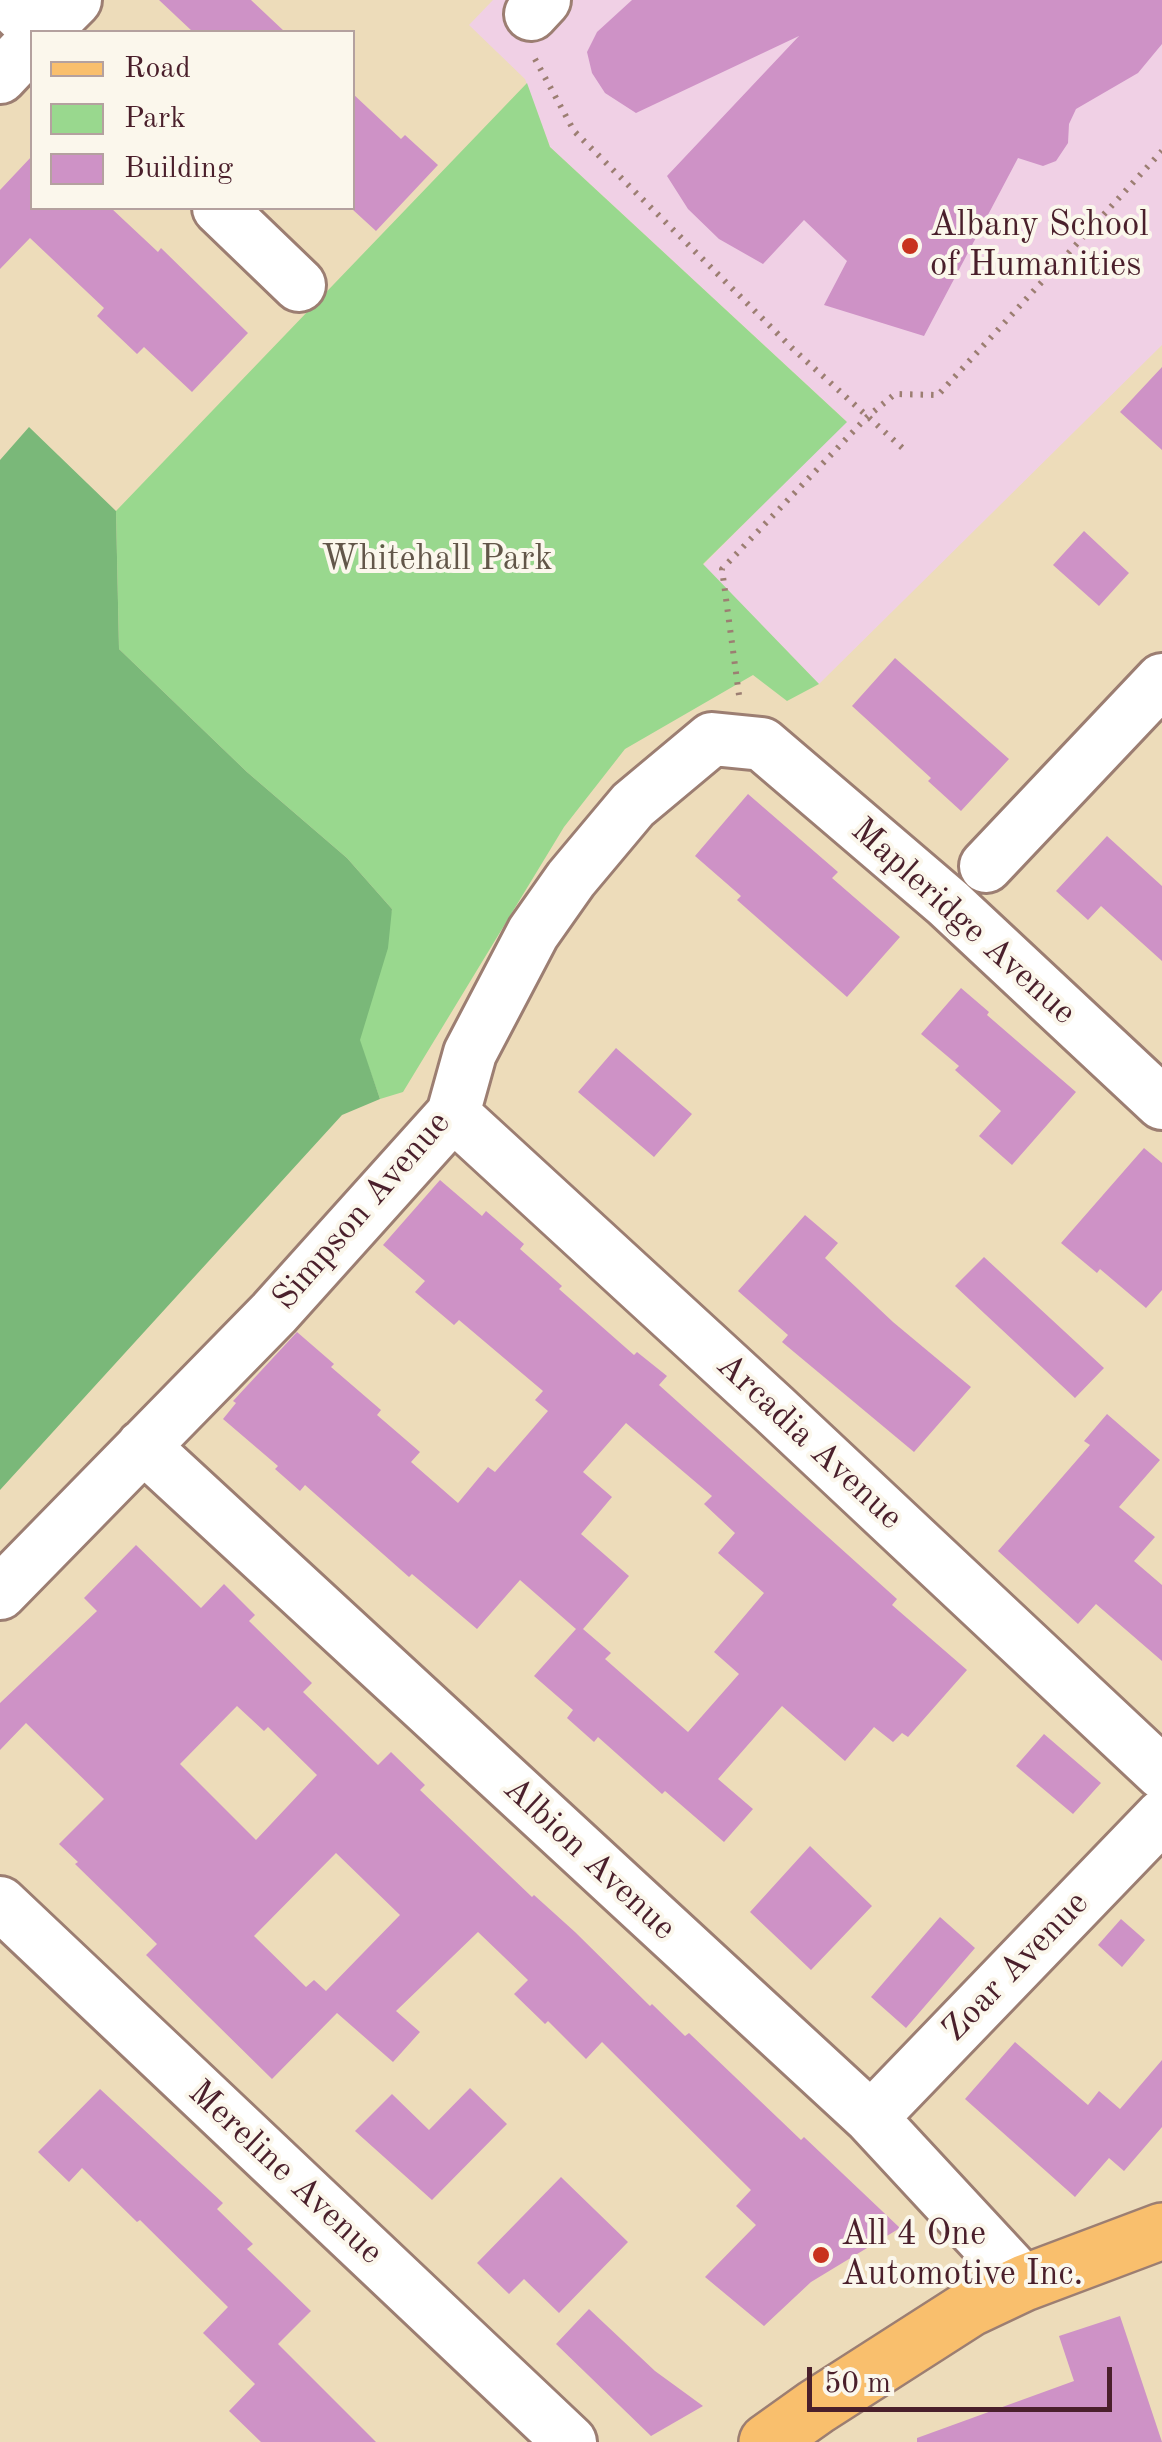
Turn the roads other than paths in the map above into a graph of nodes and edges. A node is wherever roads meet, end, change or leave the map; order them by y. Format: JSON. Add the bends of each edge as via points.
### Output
{"nodes":[{"id":1,"x":6,"y":0,"type":"edge"},
{"id":2,"x":74,"y":0,"type":"edge"},
{"id":3,"x":39,"y":30,"type":"edge"},
{"id":4,"x":43,"y":30,"type":"edge"},
{"id":5,"x":30,"y":46,"type":"edge"},
{"id":6,"x":0,"y":77,"type":"edge"},
{"id":7,"x":221,"y":210,"type":"edge"},
{"id":8,"x":299,"y":285,"type":"dead end"},
{"id":9,"x":1162,"y":680,"type":"edge"},
{"id":10,"x":753,"y":743,"type":"joint"},
{"id":11,"x":986,"y":866,"type":"dead end"},
{"id":12,"x":1162,"y":1103,"type":"edge"},
{"id":13,"x":452,"y":1114,"type":"junction"},
{"id":14,"x":143,"y":1446,"type":"junction"},
{"id":15,"x":0,"y":1593,"type":"edge"},
{"id":16,"x":1162,"y":1773,"type":"edge"},
{"id":17,"x":1162,"y":1816,"type":"edge"},
{"id":18,"x":0,"y":1903,"type":"edge"},
{"id":19,"x":870,"y":2118,"type":"junction"},
{"id":20,"x":1162,"y":2231,"type":"edge"},
{"id":21,"x":1024,"y":2283,"type":"junction"},
{"id":22,"x":570,"y":2442,"type":"edge"},
{"id":23,"x":766,"y":2442,"type":"edge"}],
"edges":[{"from":1,"to":3,"type":"street"},
{"from":2,"to":4,"type":"street"},
{"from":5,"to":6,"type":"street"},
{"from":7,"to":8,"type":"street"},
{"from":9,"to":11,"type":"street"},
{"from":10,"to":12,"type":"street","name":"Mapleridge Avenue","via":[[948,903]]},
{"from":10,"to":13,"type":"street","name":"Simpson Avenue","via":[[712,739],[633,806],[571,878],[533,933],[470,1053]]},
{"from":13,"to":14,"type":"street","name":"Simpson Avenue","via":[[274,1314]]},
{"from":13,"to":16,"type":"street","name":"Arcadia Avenue"},
{"from":14,"to":15,"type":"street","name":"Simpson Avenue"},
{"from":14,"to":19,"type":"street","name":"Albion Avenue"},
{"from":17,"to":19,"type":"street","name":"Zoar Avenue"},
{"from":18,"to":22,"type":"street","name":"Mereline Avenue"},
{"from":19,"to":21,"type":"street","name":"Albion Avenue"},
{"from":20,"to":21,"type":"main road"},
{"from":21,"to":23,"type":"main road","via":[[968,2309]]}]}
